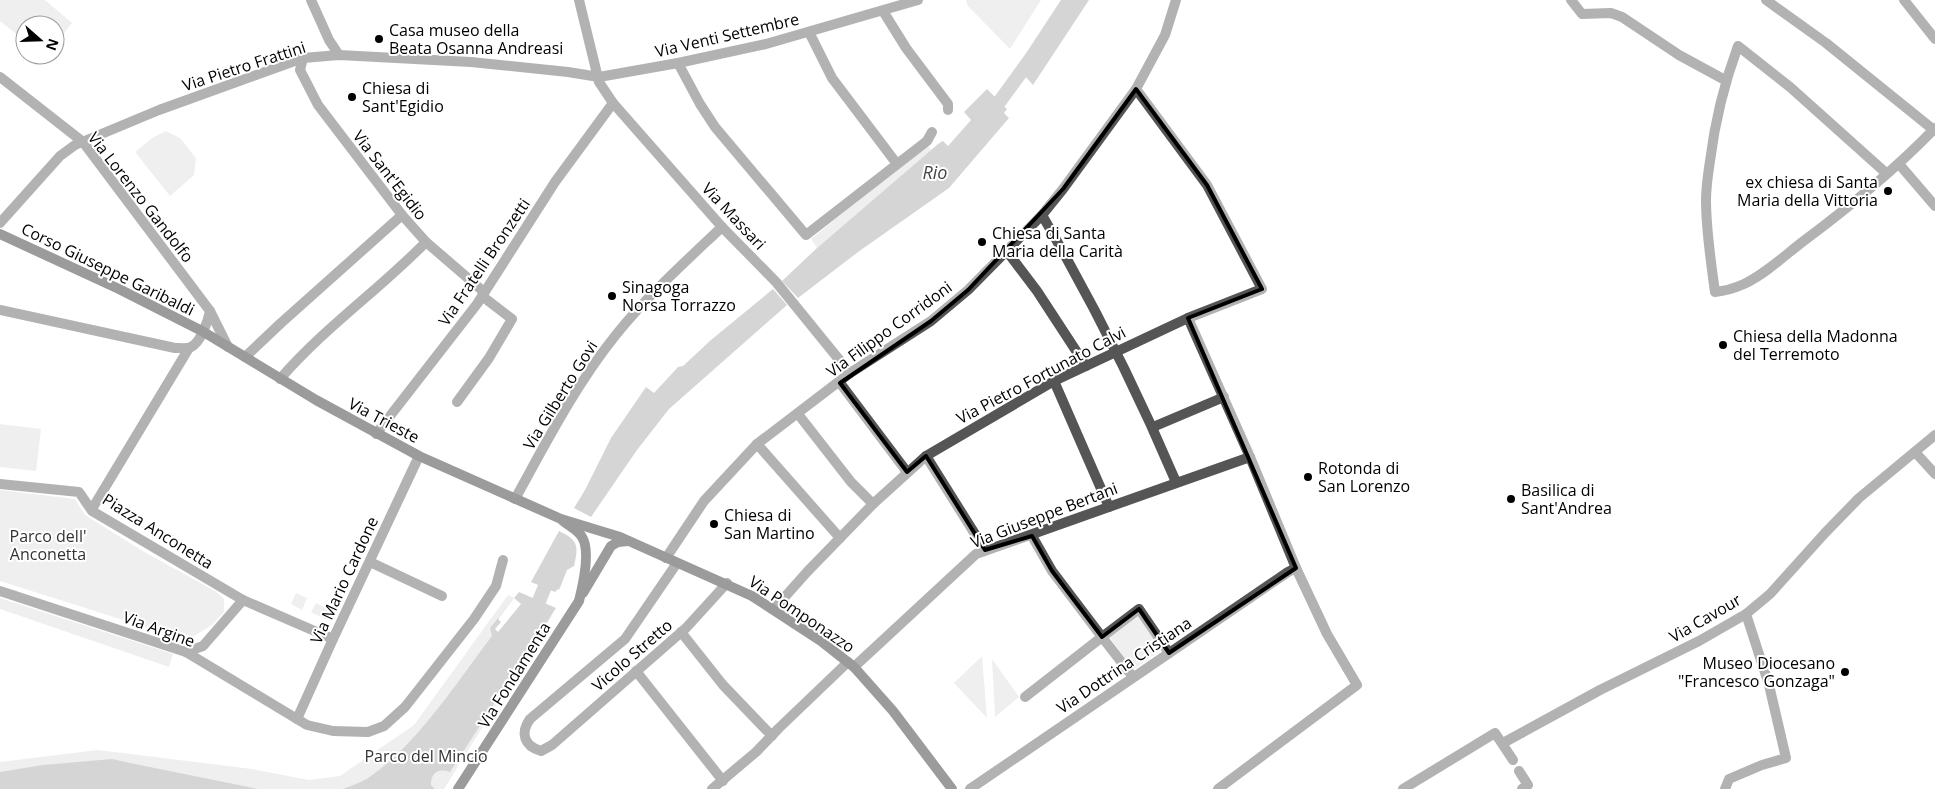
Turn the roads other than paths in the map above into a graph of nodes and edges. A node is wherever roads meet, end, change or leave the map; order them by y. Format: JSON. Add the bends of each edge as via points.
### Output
{"nodes":[{"id":1,"x":312,"y":0,"type":"edge"},
{"id":2,"x":578,"y":0,"type":"edge"},
{"id":3,"x":918,"y":0,"type":"edge"},
{"id":4,"x":1176,"y":0,"type":"edge"},
{"id":5,"x":1571,"y":0,"type":"edge"},
{"id":6,"x":1766,"y":0,"type":"edge"},
{"id":7,"x":1904,"y":0,"type":"edge"},
{"id":8,"x":883,"y":10,"type":"junction"},
{"id":9,"x":809,"y":32,"type":"junction"},
{"id":10,"x":1933,"y":32,"type":"edge"},
{"id":11,"x":339,"y":56,"type":"junction"},
{"id":12,"x":303,"y":58,"type":"junction"},
{"id":13,"x":678,"y":64,"type":"junction"},
{"id":14,"x":0,"y":77,"type":"edge"},
{"id":15,"x":599,"y":77,"type":"junction"},
{"id":16,"x":1726,"y":80,"type":"junction"},
{"id":17,"x":1136,"y":89,"type":"junction"},
{"id":18,"x":613,"y":103,"type":"junction"},
{"id":19,"x":948,"y":110,"type":"dead end"},
{"id":20,"x":1934,"y":130,"type":"edge"},
{"id":21,"x":932,"y":132,"type":"dead end"},
{"id":22,"x":83,"y":142,"type":"junction"},
{"id":23,"x":896,"y":164,"type":"junction"},
{"id":24,"x":1898,"y":164,"type":"junction"},
{"id":25,"x":1886,"y":173,"type":"junction"},
{"id":26,"x":1935,"y":206,"type":"edge"},
{"id":27,"x":1042,"y":215,"type":"junction"},
{"id":28,"x":402,"y":216,"type":"junction"},
{"id":29,"x":0,"y":223,"type":"edge"},
{"id":30,"x":722,"y":227,"type":"junction"},
{"id":31,"x":0,"y":234,"type":"edge"},
{"id":32,"x":426,"y":242,"type":"junction"},
{"id":33,"x":1006,"y":250,"type":"junction"},
{"id":34,"x":483,"y":294,"type":"junction"},
{"id":35,"x":0,"y":310,"type":"edge"},
{"id":36,"x":210,"y":311,"type":"junction"},
{"id":37,"x":1188,"y":318,"type":"junction"},
{"id":38,"x":202,"y":331,"type":"junction"},
{"id":39,"x":228,"y":347,"type":"junction"},
{"id":40,"x":189,"y":348,"type":"junction"},
{"id":41,"x":1117,"y":350,"type":"junction"},
{"id":42,"x":246,"y":357,"type":"junction"},
{"id":43,"x":1086,"y":366,"type":"junction"},
{"id":44,"x":850,"y":374,"type":"junction"},
{"id":45,"x":280,"y":379,"type":"junction"},
{"id":46,"x":1054,"y":381,"type":"junction"},
{"id":47,"x":840,"y":383,"type":"junction"},
{"id":48,"x":1224,"y":398,"type":"junction"},
{"id":49,"x":457,"y":402,"type":"dead end"},
{"id":50,"x":798,"y":414,"type":"junction"},
{"id":51,"x":1153,"y":427,"type":"junction"},
{"id":52,"x":376,"y":434,"type":"junction"},
{"id":53,"x":1935,"y":435,"type":"edge"},
{"id":54,"x":757,"y":444,"type":"junction"},
{"id":55,"x":1915,"y":452,"type":"junction"},
{"id":56,"x":419,"y":456,"type":"junction"},
{"id":57,"x":926,"y":456,"type":"junction"},
{"id":58,"x":1250,"y":457,"type":"junction"},
{"id":59,"x":907,"y":472,"type":"junction"},
{"id":60,"x":1935,"y":474,"type":"edge"},
{"id":61,"x":1176,"y":482,"type":"junction"},
{"id":62,"x":0,"y":484,"type":"edge"},
{"id":63,"x":515,"y":499,"type":"junction"},
{"id":64,"x":874,"y":504,"type":"junction"},
{"id":65,"x":1109,"y":507,"type":"junction"},
{"id":66,"x":92,"y":509,"type":"junction"},
{"id":67,"x":561,"y":519,"type":"junction"},
{"id":68,"x":588,"y":526,"type":"joint"},
{"id":69,"x":1032,"y":536,"type":"junction"},
{"id":70,"x":840,"y":538,"type":"junction"},
{"id":71,"x":629,"y":541,"type":"junction"},
{"id":72,"x":585,"y":546,"type":"joint"},
{"id":73,"x":985,"y":550,"type":"junction"},
{"id":74,"x":666,"y":558,"type":"junction"},
{"id":75,"x":503,"y":560,"type":"dead end"},
{"id":76,"x":370,"y":562,"type":"junction"},
{"id":77,"x":676,"y":562,"type":"junction"},
{"id":78,"x":1296,"y":568,"type":"junction"},
{"id":79,"x":727,"y":583,"type":"junction"},
{"id":80,"x":0,"y":591,"type":"edge"},
{"id":81,"x":442,"y":596,"type":"dead end"},
{"id":82,"x":242,"y":600,"type":"junction"},
{"id":83,"x":578,"y":601,"type":"junction"},
{"id":84,"x":774,"y":609,"type":"junction"},
{"id":85,"x":1746,"y":614,"type":"junction"},
{"id":86,"x":681,"y":632,"type":"junction"},
{"id":87,"x":1102,"y":637,"type":"junction"},
{"id":88,"x":333,"y":639,"type":"junction"},
{"id":89,"x":186,"y":652,"type":"junction"},
{"id":90,"x":1169,"y":653,"type":"junction"},
{"id":91,"x":851,"y":665,"type":"junction"},
{"id":92,"x":636,"y":671,"type":"junction"},
{"id":93,"x":1132,"y":677,"type":"junction"},
{"id":94,"x":1025,"y":697,"type":"dead end"},
{"id":95,"x":297,"y":719,"type":"junction"},
{"id":96,"x":772,"y":736,"type":"junction"},
{"id":97,"x":1503,"y":743,"type":"junction"},
{"id":98,"x":1513,"y":760,"type":"dead end"},
{"id":99,"x":1519,"y":771,"type":"dead end"},
{"id":100,"x":723,"y":781,"type":"junction"},
{"id":101,"x":1525,"y":787,"type":"edge"},
{"id":102,"x":458,"y":789,"type":"edge"},
{"id":103,"x":712,"y":789,"type":"edge"},
{"id":104,"x":952,"y":789,"type":"edge"},
{"id":105,"x":970,"y":789,"type":"edge"},
{"id":106,"x":1218,"y":789,"type":"edge"},
{"id":107,"x":1403,"y":789,"type":"edge"},
{"id":108,"x":1725,"y":789,"type":"edge"}],
"edges":[{"from":1,"to":11,"type":"street"},
{"from":2,"to":15,"type":"street","name":"Via Massari"},
{"from":3,"to":8,"type":"street","name":"Via Venti Settembre"},
{"from":4,"to":17,"type":"street","name":"Via Filippo Corridoni","via":[[1165,35]]},
{"from":5,"to":16,"type":"street","via":[[1582,14],[1611,13],[1622,17],[1679,55]]},
{"from":6,"to":20,"type":"street","via":[[1826,43]]},
{"from":7,"to":10,"type":"street"},
{"from":8,"to":9,"type":"street","name":"Via Venti Settembre"},
{"from":8,"to":19,"type":"street","via":[[906,48],[948,104]]},
{"from":9,"to":13,"type":"street","name":"Via Venti Settembre"},
{"from":9,"to":23,"type":"street","via":[[832,78]]},
{"from":11,"to":12,"type":"street","name":"Via Pietro Frattini"},
{"from":11,"to":15,"type":"street","name":"Via Pietro Frattini","via":[[471,62]]},
{"from":12,"to":22,"type":"street","name":"Via Pietro Frattini","via":[[159,110]]},
{"from":12,"to":28,"type":"street","name":"Via Sant'Egidio","via":[[300,70],[318,105]]},
{"from":13,"to":15,"type":"street","name":"Via Venti Settembre"},
{"from":13,"to":23,"type":"street","via":[[715,127],[806,235]]},
{"from":14,"to":22,"type":"street","name":"Via Lorenzo Gandolfo"},
{"from":15,"to":18,"type":"street","name":"Via Massari","via":[[601,87]]},
{"from":16,"to":25,"type":"street","via":[[1738,46],[1803,98]]},
{"from":16,"to":25,"type":"street","via":[[1714,134],[1706,198],[1715,292],[1745,283],[1768,269],[1847,208]]},
{"from":17,"to":27,"type":"street","name":"Via Filippo Corridoni"},
{"from":17,"to":37,"type":"street","name":"Via Pietro Fortunato Calvi","via":[[1207,186],[1262,289]]},
{"from":18,"to":30,"type":"street","name":"Via Massari"},
{"from":18,"to":34,"type":"street","name":"Via Fratelli Bronzetti","via":[[555,182]]},
{"from":20,"to":24,"type":"street"},
{"from":21,"to":23,"type":"street","via":[[927,141]]},
{"from":22,"to":29,"type":"street","name":"Via Pietro Frattini","via":[[60,156]]},
{"from":22,"to":36,"type":"street","name":"Via Lorenzo Gandolfo"},
{"from":24,"to":25,"type":"street"},
{"from":24,"to":26,"type":"street"},
{"from":27,"to":33,"type":"street","name":"Via Filippo Corridoni"},
{"from":27,"to":41,"type":"street"},
{"from":28,"to":32,"type":"street","name":"Via Sant'Egidio"},
{"from":28,"to":42,"type":"street"},
{"from":30,"to":44,"type":"street","name":"Via Massari","via":[[776,282]]},
{"from":30,"to":63,"type":"street","name":"Via Gilberto Govi","via":[[648,297],[615,336],[566,408]]},
{"from":31,"to":38,"type":"main road","name":"Corso Giuseppe Garibaldi","via":[[94,276]]},
{"from":32,"to":34,"type":"street","name":"Via Sant'Egidio"},
{"from":32,"to":45,"type":"street","via":[[316,340]]},
{"from":33,"to":43,"type":"street"},
{"from":33,"to":44,"type":"street","name":"Via Filippo Corridoni","via":[[968,290],[931,321]]},
{"from":34,"to":49,"type":"street","name":"Via Sant'Egidio","via":[[512,319]]},
{"from":34,"to":52,"type":"street","name":"Via Fratelli Bronzetti"},
{"from":35,"to":40,"type":"street","via":[[175,348]]},
{"from":36,"to":38,"type":"street"},
{"from":36,"to":39,"type":"street","name":"Via Lorenzo Gandolfo"},
{"from":37,"to":41,"type":"street","name":"Via Pietro Fortunato Calvi"},
{"from":37,"to":48,"type":"street"},
{"from":38,"to":39,"type":"main road","name":"Via Trieste"},
{"from":38,"to":40,"type":"street"},
{"from":39,"to":42,"type":"main road","name":"Via Trieste"},
{"from":40,"to":66,"type":"street"},
{"from":41,"to":43,"type":"street","name":"Via Pietro Fortunato Calvi"},
{"from":41,"to":51,"type":"street"},
{"from":42,"to":45,"type":"main road","name":"Via Trieste"},
{"from":43,"to":46,"type":"street","name":"Via Pietro Fortunato Calvi"},
{"from":44,"to":47,"type":"street","name":"Via Filippo Corridoni"},
{"from":45,"to":52,"type":"main road","name":"Via Trieste"},
{"from":46,"to":57,"type":"street","name":"Via Pietro Fortunato Calvi"},
{"from":46,"to":65,"type":"street"},
{"from":47,"to":50,"type":"street","name":"Via Filippo Corridoni"},
{"from":47,"to":59,"type":"street"},
{"from":48,"to":51,"type":"street"},
{"from":48,"to":58,"type":"street"},
{"from":50,"to":54,"type":"street","name":"Via Filippo Corridoni"},
{"from":50,"to":64,"type":"street","via":[[851,482]]},
{"from":51,"to":61,"type":"street"},
{"from":52,"to":56,"type":"main road","name":"Via Trieste"},
{"from":53,"to":55,"type":"street","name":"Via Cavour"},
{"from":54,"to":70,"type":"street"},
{"from":54,"to":74,"type":"street","name":"Via Filippo Corridoni","via":[[704,501]]},
{"from":55,"to":60,"type":"street"},
{"from":55,"to":85,"type":"street","name":"Via Cavour","via":[[1859,498],[1770,594]]},
{"from":56,"to":63,"type":"main road","name":"Via Trieste"},
{"from":56,"to":76,"type":"street","name":"Via Mario Cardone"},
{"from":57,"to":59,"type":"street","name":"Via Pietro Fortunato Calvi"},
{"from":57,"to":73,"type":"street"},
{"from":58,"to":61,"type":"street","name":"Via Giuseppe Bertani"},
{"from":58,"to":78,"type":"street"},
{"from":59,"to":64,"type":"street","name":"Via Pietro Fortunato Calvi"},
{"from":61,"to":65,"type":"street","name":"Via Giuseppe Bertani"},
{"from":62,"to":66,"type":"street","name":"Piazza Anconetta","via":[[79,492]]},
{"from":63,"to":67,"type":"main road","name":"Via Trieste"},
{"from":64,"to":70,"type":"street","name":"Via Pietro Fortunato Calvi"},
{"from":65,"to":69,"type":"street","name":"Via Giuseppe Bertani"},
{"from":66,"to":82,"type":"street","name":"Piazza Anconetta"},
{"from":67,"to":68,"type":"main road","name":"Via Trieste"},
{"from":67,"to":72,"type":"main road","name":"Via Trieste","via":[[580,534]]},
{"from":68,"to":71,"type":"main road","name":"Via Pomponazzo"},
{"from":69,"to":73,"type":"street","name":"Via Giuseppe Bertani"},
{"from":69,"to":87,"type":"street","via":[[1052,571]]},
{"from":70,"to":84,"type":"street","name":"Via Pietro Fortunato Calvi"},
{"from":71,"to":74,"type":"main road","name":"Via Pomponazzo"},
{"from":71,"to":83,"type":"main road","name":"Via Fondamenta","via":[[611,546]]},
{"from":72,"to":83,"type":"main road","name":"Via Fondamenta"},
{"from":73,"to":91,"type":"street","name":"Via Giuseppe Bertani","via":[[968,560]]},
{"from":74,"to":77,"type":"main road","name":"Via Pomponazzo"},
{"from":75,"to":95,"type":"street","name":"Via Argine","via":[[496,586],[474,619],[405,707],[384,726],[368,732],[333,731],[307,726]]},
{"from":76,"to":81,"type":"street"},
{"from":76,"to":88,"type":"street","name":"Via Mario Cardone"},
{"from":77,"to":79,"type":"main road","name":"Via Pomponazzo"},
{"from":77,"to":92,"type":"street","name":"Vicolo Stretto","via":[[625,639],[530,719],[524,736],[528,744],[541,751],[552,745]]},
{"from":78,"to":90,"type":"street","name":"Via Dottrina Cristiana"},
{"from":78,"to":106,"type":"street","via":[[1327,634],[1358,685]]},
{"from":79,"to":84,"type":"main road","name":"Via Pomponazzo"},
{"from":79,"to":86,"type":"street","name":"Vicolo Stretto"},
{"from":80,"to":89,"type":"street","name":"Via Argine"},
{"from":82,"to":88,"type":"street","name":"Piazza Anconetta"},
{"from":82,"to":89,"type":"street","via":[[203,646]]},
{"from":83,"to":102,"type":"main road","name":"Via Fondamenta"},
{"from":84,"to":91,"type":"main road","name":"Via Pomponazzo"},
{"from":85,"to":97,"type":"street","name":"Via Cavour"},
{"from":85,"to":108,"type":"street","via":[[1769,685],[1786,758],[1728,779]]},
{"from":86,"to":92,"type":"street","name":"Vicolo Stretto"},
{"from":86,"to":96,"type":"street","via":[[723,685]]},
{"from":87,"to":90,"type":"street","via":[[1139,609]]},
{"from":87,"to":93,"type":"street"},
{"from":87,"to":94,"type":"street"},
{"from":88,"to":95,"type":"street","name":"Via Mario Cardone"},
{"from":89,"to":95,"type":"street","name":"Via Argine"},
{"from":90,"to":93,"type":"street","name":"Via Dottrina Cristiana"},
{"from":91,"to":96,"type":"street","name":"Via Giuseppe Bertani"},
{"from":91,"to":104,"type":"main road","name":"Via Pomponazzo","via":[[893,711]]},
{"from":92,"to":100,"type":"street"},
{"from":93,"to":105,"type":"street","name":"Via Dottrina Cristiana"},
{"from":96,"to":100,"type":"street","name":"Via Giuseppe Bertani"},
{"from":97,"to":98,"type":"street"},
{"from":97,"to":107,"type":"street","via":[[1495,734]]},
{"from":99,"to":101,"type":"street"},
{"from":100,"to":103,"type":"street","name":"Via Giuseppe Bertani"}]}
